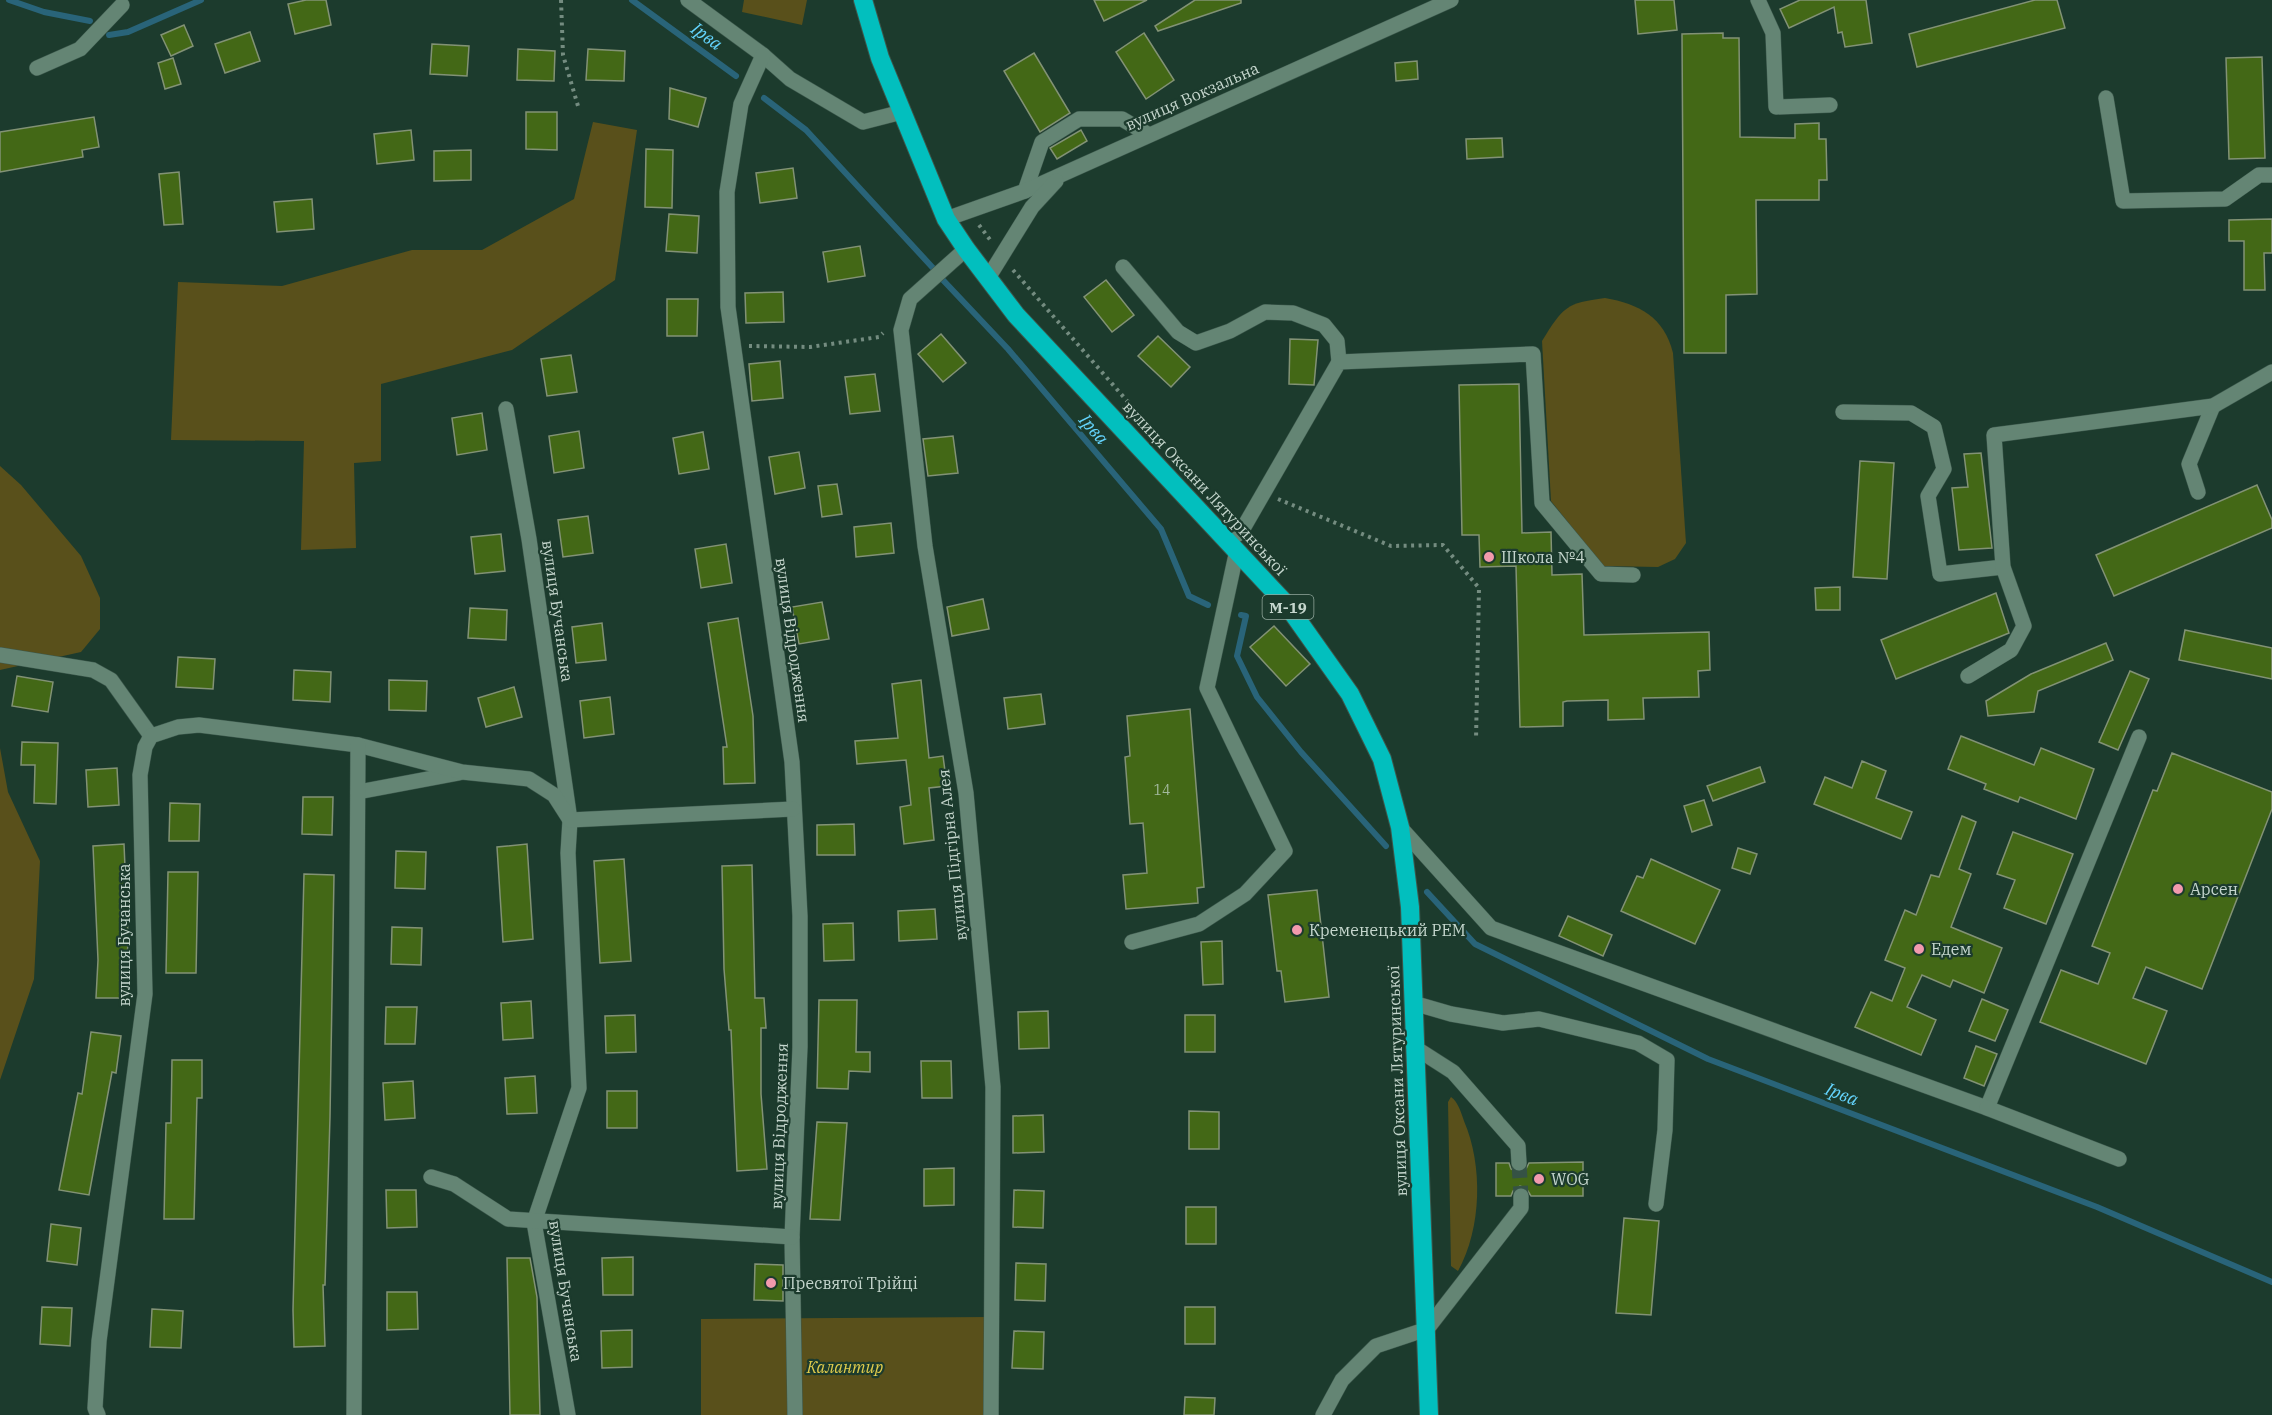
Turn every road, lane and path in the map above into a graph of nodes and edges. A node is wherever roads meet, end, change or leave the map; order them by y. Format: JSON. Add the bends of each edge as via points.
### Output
{"nodes":[{"id":1,"x":561,"y":0,"type":"edge"},
{"id":2,"x":688,"y":0,"type":"edge"},
{"id":3,"x":863,"y":0,"type":"edge"},
{"id":4,"x":1451,"y":0,"type":"edge"},
{"id":5,"x":1758,"y":0,"type":"edge"},
{"id":6,"x":120,"y":2,"type":"edge"},
{"id":7,"x":763,"y":55,"type":"junction"},
{"id":8,"x":38,"y":68,"type":"dead end"},
{"id":9,"x":2106,"y":98,"type":"dead end"},
{"id":10,"x":1830,"y":105,"type":"dead end"},
{"id":11,"x":578,"y":106,"type":"dead end"},
{"id":12,"x":902,"y":112,"type":"junction"},
{"id":13,"x":1149,"y":135,"type":"junction"},
{"id":14,"x":1062,"y":174,"type":"junction"},
{"id":15,"x":2272,"y":175,"type":"edge"},
{"id":16,"x":1025,"y":191,"type":"junction"},
{"id":17,"x":970,"y":211,"type":"junction"},
{"id":18,"x":945,"y":219,"type":"junction"},
{"id":19,"x":966,"y":249,"type":"junction"},
{"id":20,"x":1001,"y":256,"type":"junction"},
{"id":21,"x":1123,"y":267,"type":"dead end"},
{"id":22,"x":988,"y":278,"type":"junction"},
{"id":23,"x":907,"y":309,"type":"junction"},
{"id":24,"x":733,"y":346,"type":"junction"},
{"id":25,"x":1339,"y":362,"type":"junction"},
{"id":26,"x":2272,"y":372,"type":"edge"},
{"id":27,"x":2212,"y":406,"type":"junction"},
{"id":28,"x":506,"y":409,"type":"dead end"},
{"id":29,"x":1843,"y":412,"type":"dead end"},
{"id":30,"x":1156,"y":434,"type":"dead end"},
{"id":31,"x":1264,"y":492,"type":"junction"},
{"id":32,"x":2198,"y":492,"type":"dead end"},
{"id":33,"x":1233,"y":545,"type":"junction"},
{"id":34,"x":2003,"y":567,"type":"junction"},
{"id":35,"x":1633,"y":575,"type":"dead end"},
{"id":36,"x":0,"y":655,"type":"edge"},
{"id":37,"x":1968,"y":676,"type":"dead end"},
{"id":38,"x":151,"y":736,"type":"junction"},
{"id":39,"x":2139,"y":737,"type":"dead end"},
{"id":40,"x":1476,"y":741,"type":"dead end"},
{"id":41,"x":358,"y":745,"type":"junction"},
{"id":42,"x":462,"y":772,"type":"junction"},
{"id":43,"x":358,"y":792,"type":"junction"},
{"id":44,"x":793,"y":809,"type":"junction"},
{"id":45,"x":570,"y":819,"type":"junction"},
{"id":46,"x":1400,"y":827,"type":"junction"},
{"id":47,"x":1131,"y":942,"type":"dead end"},
{"id":48,"x":1413,"y":1003,"type":"junction"},
{"id":49,"x":1414,"y":1047,"type":"junction"},
{"id":50,"x":1987,"y":1108,"type":"junction"},
{"id":51,"x":2119,"y":1159,"type":"dead end"},
{"id":52,"x":1519,"y":1163,"type":"tunnel mouth"},
{"id":53,"x":431,"y":1177,"type":"dead end"},
{"id":54,"x":1521,"y":1196,"type":"tunnel mouth"},
{"id":55,"x":1656,"y":1204,"type":"dead end"},
{"id":56,"x":534,"y":1222,"type":"junction"},
{"id":57,"x":792,"y":1237,"type":"junction"},
{"id":58,"x":1427,"y":1329,"type":"junction"},
{"id":59,"x":98,"y":1415,"type":"edge"},
{"id":60,"x":354,"y":1415,"type":"edge"},
{"id":61,"x":568,"y":1415,"type":"edge"},
{"id":62,"x":795,"y":1415,"type":"edge"},
{"id":63,"x":991,"y":1415,"type":"edge"},
{"id":64,"x":1323,"y":1415,"type":"edge"},
{"id":65,"x":1429,"y":1415,"type":"edge"}],
"edges":[{"from":1,"to":11,"type":"path","via":[[563,56]]},
{"from":2,"to":7,"type":"street"},
{"from":3,"to":12,"type":"highway","name":"вулиця Оксани Лятуринської","number":"М-19","via":[[880,58]]},
{"from":4,"to":13,"type":"street","name":"вулиця Вокзальна"},
{"from":5,"to":10,"type":"street","via":[[1773,33],[1776,106]]},
{"from":6,"to":8,"type":"street","via":[[80,49]]},
{"from":7,"to":12,"type":"street","via":[[789,79],[863,122]]},
{"from":7,"to":24,"type":"street","name":"вулиця Відродження","via":[[741,104],[727,192],[728,307]]},
{"from":9,"to":15,"type":"street","via":[[2123,201],[2224,199],[2259,176]]},
{"from":12,"to":18,"type":"highway","name":"вулиця Оксани Лятуринської","number":"М-19"},
{"from":13,"to":14,"type":"street","name":"вулиця Вокзальна"},
{"from":13,"to":16,"type":"street","via":[[1122,119],[1079,119],[1042,142]]},
{"from":14,"to":16,"type":"street","name":"вулиця Вокзальна"},
{"from":14,"to":20,"type":"street","via":[[1032,207]]},
{"from":16,"to":17,"type":"street","name":"вулиця Вокзальна"},
{"from":17,"to":18,"type":"street","name":"вулиця Вокзальна"},
{"from":17,"to":20,"type":"path"},
{"from":18,"to":19,"type":"highway","name":"вулиця Оксани Лятуринської","number":"М-19"},
{"from":19,"to":22,"type":"highway","name":"вулиця Оксани Лятуринської","number":"М-19"},
{"from":19,"to":23,"type":"street","name":"вулиця Підгірна Алея","via":[[910,298]]},
{"from":20,"to":22,"type":"street"},
{"from":20,"to":30,"type":"path"},
{"from":21,"to":25,"type":"street","via":[[1178,332],[1196,343],[1265,312],[1293,313],[1324,325],[1336,341]]},
{"from":22,"to":33,"type":"highway","name":"вулиця Оксани Лятуринської","number":"М-19","via":[[1016,315]]},
{"from":23,"to":24,"type":"path","via":[[879,337],[810,347]]},
{"from":23,"to":63,"type":"street","name":"вулиця Підгірна Алея","via":[[901,330],[910,423],[926,557],[966,793],[993,1088]]},
{"from":24,"to":44,"type":"street","name":"вулиця Відродження","via":[[777,642],[792,762]]},
{"from":25,"to":31,"type":"street"},
{"from":25,"to":35,"type":"street","via":[[1533,354],[1542,503],[1600,574]]},
{"from":26,"to":27,"type":"street"},
{"from":27,"to":32,"type":"street","via":[[2189,464]]},
{"from":27,"to":34,"type":"street","via":[[1994,435]]},
{"from":28,"to":45,"type":"street","name":"вулиця Бучанська"},
{"from":29,"to":34,"type":"street","via":[[1911,413],[1934,427],[1944,469],[1928,496],[1940,574]]},
{"from":31,"to":33,"type":"street"},
{"from":31,"to":40,"type":"path","via":[[1391,546],[1443,545],[1479,588]]},
{"from":33,"to":46,"type":"highway","name":"вулиця Оксани Лятуринської","number":"М-19","via":[[1287,604],[1350,694],[1382,759]]},
{"from":33,"to":47,"type":"street","via":[[1207,688],[1285,851],[1245,894],[1199,924]]},
{"from":34,"to":37,"type":"street","via":[[2024,626],[2011,650]]},
{"from":36,"to":38,"type":"street","via":[[93,670],[111,680]]},
{"from":38,"to":41,"type":"street","via":[[199,725]]},
{"from":38,"to":59,"type":"street","name":"вулиця Бучанська","via":[[140,775],[145,994],[99,1341],[95,1408]]},
{"from":39,"to":50,"type":"street"},
{"from":41,"to":42,"type":"street"},
{"from":41,"to":43,"type":"street"},
{"from":42,"to":43,"type":"street"},
{"from":42,"to":45,"type":"street","via":[[529,780],[554,795]]},
{"from":43,"to":60,"type":"street"},
{"from":44,"to":45,"type":"street"},
{"from":44,"to":57,"type":"street","name":"вулиця Відродження","via":[[800,988]]},
{"from":45,"to":56,"type":"street","name":"вулиця Бучанська","via":[[568,853],[579,1088]]},
{"from":46,"to":48,"type":"highway","name":"вулиця Оксани Лятуринської","number":"М-19","via":[[1410,907]]},
{"from":46,"to":50,"type":"street","via":[[1491,928]]},
{"from":48,"to":49,"type":"highway","name":"вулиця Оксани Лятуринської","number":"М-19"},
{"from":48,"to":55,"type":"street","via":[[1503,1023],[1539,1019],[1638,1043],[1667,1060],[1665,1130]]},
{"from":49,"to":52,"type":"street","via":[[1454,1072],[1518,1146]]},
{"from":49,"to":58,"type":"highway","name":"вулиця Оксани Лятуринської","number":"М-19"},
{"from":50,"to":51,"type":"street"},
{"from":53,"to":56,"type":"street","via":[[454,1184],[508,1219]]},
{"from":54,"to":58,"type":"street","via":[[1521,1208]]},
{"from":56,"to":57,"type":"street"},
{"from":56,"to":61,"type":"street","name":"вулиця Бучанська"},
{"from":57,"to":62,"type":"street","name":"вулиця Відродження"},
{"from":58,"to":64,"type":"street","via":[[1376,1346],[1342,1380]]},
{"from":58,"to":65,"type":"highway","number":"М-19"}]}
